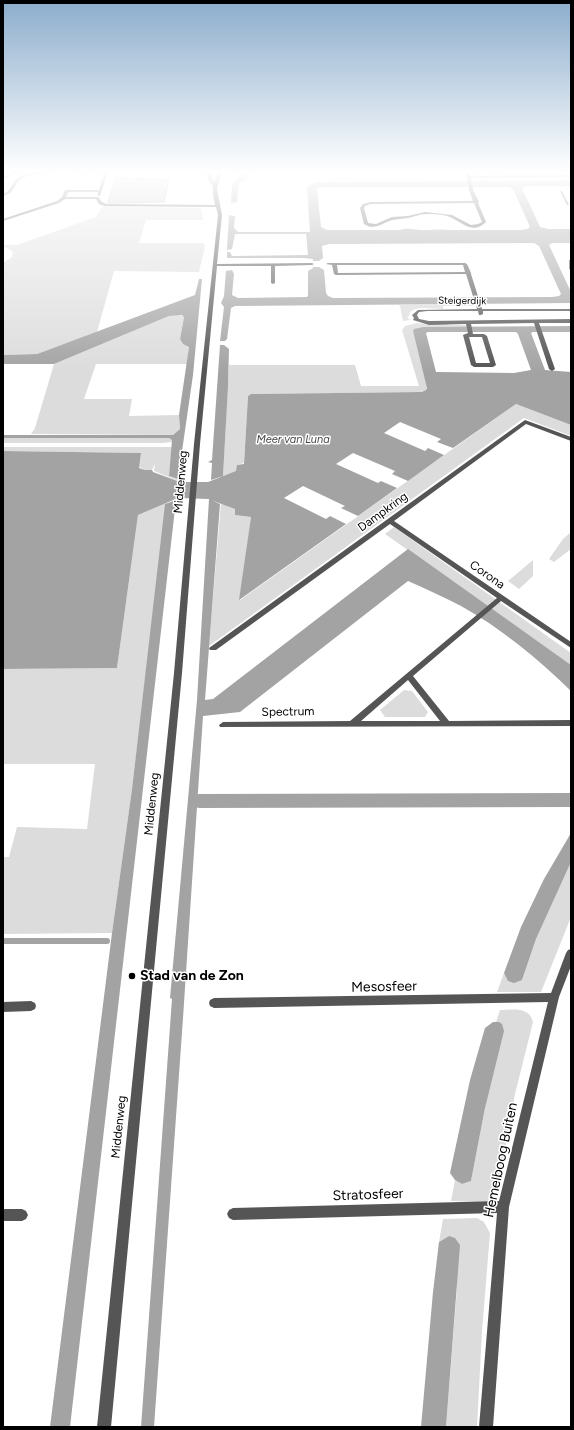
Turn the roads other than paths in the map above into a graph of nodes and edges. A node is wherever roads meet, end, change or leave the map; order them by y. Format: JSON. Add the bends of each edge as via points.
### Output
{"nodes":[{"id":1,"x":218,"y":239,"type":"edge"},
{"id":2,"x":571,"y":261,"type":"edge"},
{"id":3,"x":312,"y":264,"type":"dead end"},
{"id":4,"x":328,"y":264,"type":"dead end"},
{"id":5,"x":334,"y":264,"type":"junction"},
{"id":6,"x":215,"y":265,"type":"junction"},
{"id":7,"x":273,"y":265,"type":"junction"},
{"id":8,"x":571,"y":269,"type":"edge"},
{"id":9,"x":469,"y":274,"type":"junction"},
{"id":10,"x":273,"y":283,"type":"dead end"},
{"id":11,"x":479,"y":308,"type":"junction"},
{"id":12,"x":571,"y":310,"type":"edge"},
{"id":13,"x":468,"y":322,"type":"junction"},
{"id":14,"x":484,"y":322,"type":"junction"},
{"id":15,"x":536,"y":322,"type":"junction"},
{"id":16,"x":571,"y":322,"type":"edge"},
{"id":17,"x":471,"y":335,"type":"junction"},
{"id":18,"x":552,"y":369,"type":"dead end"},
{"id":19,"x":571,"y":439,"type":"edge"},
{"id":20,"x":390,"y":521,"type":"junction"},
{"id":21,"x":501,"y":598,"type":"junction"},
{"id":22,"x":571,"y":646,"type":"edge"},
{"id":23,"x":213,"y":648,"type":"dead end"},
{"id":24,"x":409,"y":676,"type":"junction"},
{"id":25,"x":353,"y":723,"type":"junction"},
{"id":26,"x":571,"y":723,"type":"edge"},
{"id":27,"x":447,"y":724,"type":"junction"},
{"id":28,"x":223,"y":725,"type":"dead end"},
{"id":29,"x":571,"y":953,"type":"edge"},
{"id":30,"x":554,"y":997,"type":"junction"},
{"id":31,"x":214,"y":1004,"type":"dead end"},
{"id":32,"x":31,"y":1006,"type":"dead end"},
{"id":33,"x":3,"y":1007,"type":"edge"},
{"id":34,"x":504,"y":1207,"type":"junction"},
{"id":35,"x":234,"y":1214,"type":"dead end"},
{"id":36,"x":3,"y":1215,"type":"edge"},
{"id":37,"x":22,"y":1215,"type":"dead end"},
{"id":38,"x":104,"y":1427,"type":"edge"},
{"id":39,"x":486,"y":1427,"type":"edge"}],
"edges":[{"from":1,"to":6,"type":"street","name":"Middenweg"},
{"from":2,"to":8,"type":"street"},
{"from":3,"to":7,"type":"street"},
{"from":4,"to":5,"type":"street"},
{"from":5,"to":9,"type":"street","via":[[465,264]]},
{"from":5,"to":9,"type":"street","via":[[336,274]]},
{"from":6,"to":7,"type":"street"},
{"from":6,"to":38,"type":"street","name":"Middenweg","via":[[177,688]]},
{"from":7,"to":10,"type":"street"},
{"from":9,"to":11,"type":"street"},
{"from":11,"to":12,"type":"street","name":"Steigerdijk"},
{"from":11,"to":13,"type":"street","name":"Steigerdijk","via":[[427,310],[418,311],[414,315],[415,319],[424,322]]},
{"from":11,"to":14,"type":"street"},
{"from":13,"to":14,"type":"street","name":"Steigerdijk"},
{"from":13,"to":17,"type":"street","name":"Steigerdijk"},
{"from":14,"to":15,"type":"street","name":"Steigerdijk"},
{"from":15,"to":16,"type":"street","name":"Steigerdijk"},
{"from":15,"to":18,"type":"street"},
{"from":17,"to":17,"type":"street","name":"Steigerdijk","via":[[484,336],[492,365],[474,365],[466,336]]},
{"from":19,"to":20,"type":"street","name":"Dampkring","via":[[525,422]]},
{"from":20,"to":21,"type":"street","name":"Corona"},
{"from":20,"to":23,"type":"street","name":"Dampkring"},
{"from":21,"to":22,"type":"street","name":"Corona"},
{"from":21,"to":24,"type":"street"},
{"from":24,"to":25,"type":"street"},
{"from":24,"to":27,"type":"street"},
{"from":25,"to":27,"type":"street","name":"Spectrum"},
{"from":25,"to":28,"type":"street","name":"Spectrum"},
{"from":26,"to":27,"type":"street","name":"Spectrum"},
{"from":29,"to":30,"type":"street","name":"Hemelboog Buiten"},
{"from":30,"to":31,"type":"street","name":"Mesosfeer"},
{"from":30,"to":34,"type":"street","name":"Hemelboog Buiten"},
{"from":32,"to":33,"type":"street"},
{"from":34,"to":35,"type":"street","name":"Stratosfeer"},
{"from":34,"to":39,"type":"street","name":"Hemelboog Buiten"},
{"from":36,"to":37,"type":"street"}]}
